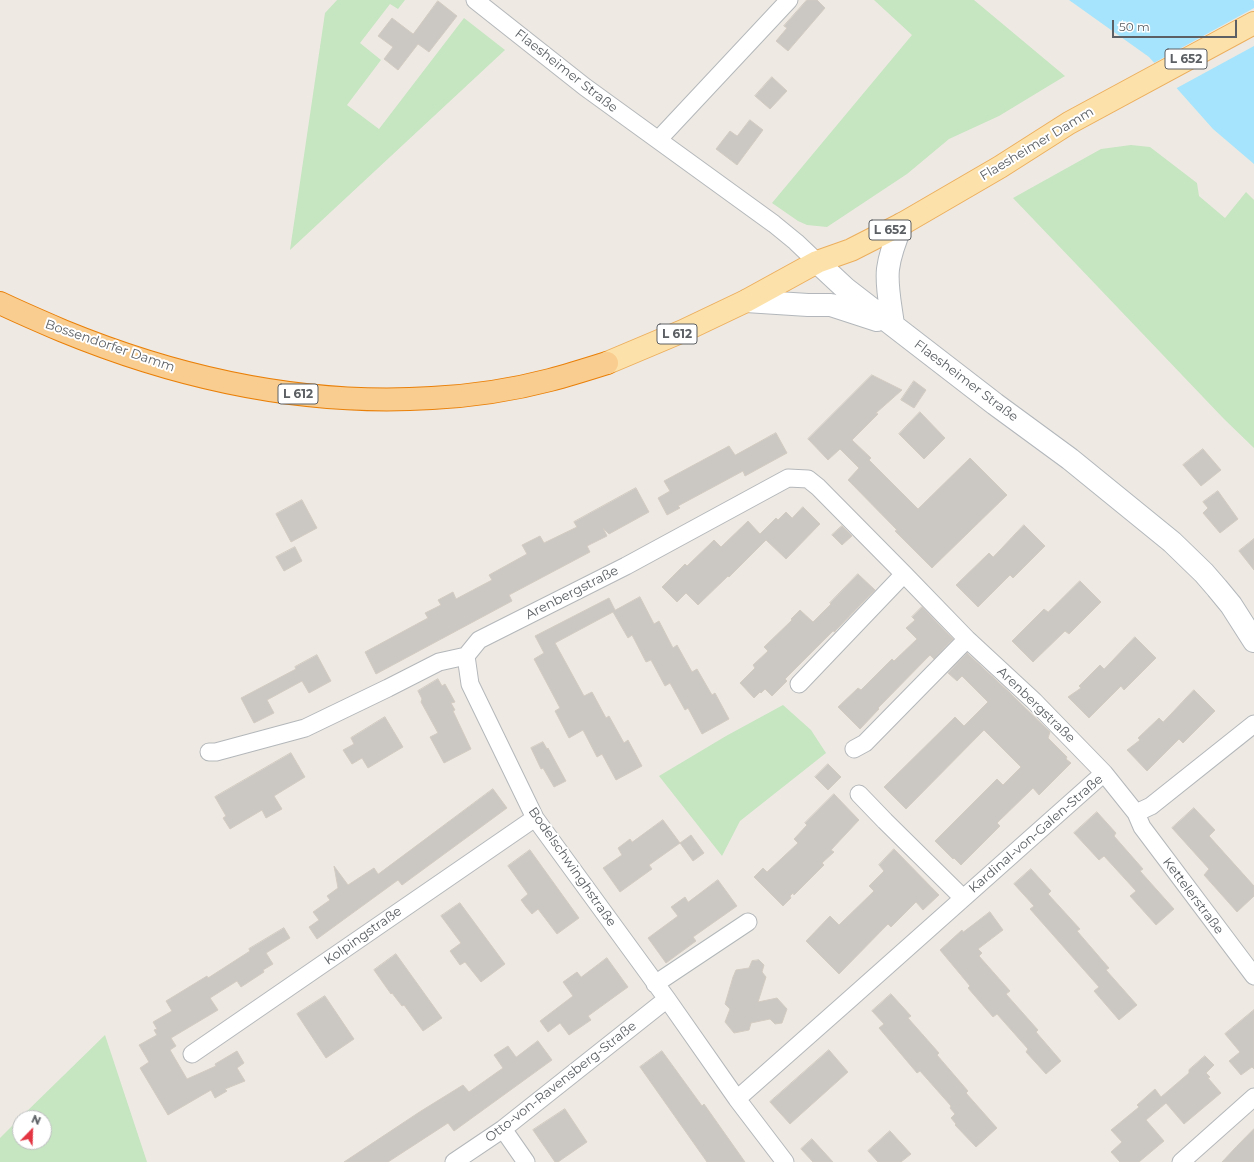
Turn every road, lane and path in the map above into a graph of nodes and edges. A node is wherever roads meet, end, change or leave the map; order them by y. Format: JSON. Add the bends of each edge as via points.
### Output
{"nodes":[{"id":1,"x":475,"y":0,"type":"edge"},
{"id":2,"x":789,"y":0,"type":"edge"},
{"id":3,"x":1254,"y":22,"type":"edge"},
{"id":4,"x":658,"y":140,"type":"junction"},
{"id":5,"x":902,"y":224,"type":"junction"},
{"id":6,"x":817,"y":262,"type":"junction"},
{"id":7,"x":746,"y":301,"type":"junction"},
{"id":8,"x":0,"y":303,"type":"edge"},
{"id":9,"x":893,"y":326,"type":"junction"},
{"id":10,"x":607,"y":363,"type":"joint"},
{"id":11,"x":904,"y":574,"type":"junction"},
{"id":12,"x":967,"y":639,"type":"junction"},
{"id":13,"x":1254,"y":641,"type":"edge"},
{"id":14,"x":466,"y":656,"type":"junction"},
{"id":15,"x":799,"y":684,"type":"dead end"},
{"id":16,"x":1254,"y":724,"type":"edge"},
{"id":17,"x":854,"y":749,"type":"dead end"},
{"id":18,"x":209,"y":752,"type":"dead end"},
{"id":19,"x":1104,"y":773,"type":"junction"},
{"id":20,"x":859,"y":794,"type":"dead end"},
{"id":21,"x":1136,"y":813,"type":"junction"},
{"id":22,"x":535,"y":818,"type":"junction"},
{"id":23,"x":963,"y":898,"type":"junction"},
{"id":24,"x":748,"y":922,"type":"dead end"},
{"id":25,"x":1254,"y":976,"type":"edge"},
{"id":26,"x":655,"y":984,"type":"junction"},
{"id":27,"x":667,"y":999,"type":"junction"},
{"id":28,"x":192,"y":1054,"type":"dead end"},
{"id":29,"x":1254,"y":1097,"type":"edge"},
{"id":30,"x":737,"y":1099,"type":"junction"},
{"id":31,"x":503,"y":1129,"type":"junction"},
{"id":32,"x":454,"y":1162,"type":"edge"},
{"id":33,"x":526,"y":1162,"type":"edge"},
{"id":34,"x":785,"y":1162,"type":"edge"},
{"id":35,"x":1181,"y":1162,"type":"edge"}],
"edges":[{"from":1,"to":4,"type":"street","name":"Flaesheimer Straße"},
{"from":2,"to":4,"type":"street"},
{"from":3,"to":5,"type":"main road","name":"Flaesheimer Damm","number":"L 652","via":[[1069,123]]},
{"from":4,"to":6,"type":"street","name":"Flaesheimer Straße","via":[[774,224]]},
{"from":5,"to":6,"type":"main road","name":"Flaesheimer Damm","number":"L 652","via":[[851,250]]},
{"from":5,"to":9,"type":"main road","via":[[893,246],[888,269]]},
{"from":6,"to":7,"type":"main road","name":"Bossendorfer Damm","number":"L 612"},
{"from":6,"to":9,"type":"main road","name":"Flaesheimer Straße"},
{"from":7,"to":9,"type":"main road","via":[[831,305]]},
{"from":7,"to":10,"type":"main road","name":"Bossendorfer Damm","number":"L 612"},
{"from":8,"to":10,"type":"highway","name":"Bossendorfer Damm","number":"L 612","via":[[129,356],[192,374],[311,396],[372,400],[461,396],[536,383]]},
{"from":9,"to":13,"type":"main road","name":"Flaesheimer Straße","via":[[1070,459],[1172,542],[1217,588]]},
{"from":11,"to":12,"type":"street","name":"Arenbergstraße"},
{"from":11,"to":14,"type":"street","name":"Arenbergstraße","via":[[818,487],[808,479],[788,478],[626,566],[479,640]]},
{"from":11,"to":15,"type":"street"},
{"from":12,"to":17,"type":"street","via":[[865,743]]},
{"from":12,"to":19,"type":"street","name":"Arenbergstraße","via":[[1034,701]]},
{"from":14,"to":18,"type":"street","via":[[439,662],[305,728]]},
{"from":14,"to":22,"type":"street","name":"Bodelschwinghstraße","via":[[470,684]]},
{"from":16,"to":21,"type":"street","via":[[1151,806]]},
{"from":19,"to":21,"type":"street","name":"Kardinal-von-Galen-Straße"},
{"from":19,"to":23,"type":"street","name":"Kardinal-von-Galen-Straße"},
{"from":20,"to":23,"type":"street","name":"Kardinal-von-Galen-Straße"},
{"from":21,"to":25,"type":"street","name":"Kettelerstraße","via":[[1142,828]]},
{"from":22,"to":26,"type":"street","name":"Bodelschwinghstraße"},
{"from":22,"to":28,"type":"street","name":"Kolpingstraße"},
{"from":23,"to":30,"type":"street","name":"Kardinal-von-Galen-Straße"},
{"from":24,"to":26,"type":"street"},
{"from":26,"to":27,"type":"street","name":"Bodelschwinghstraße"},
{"from":27,"to":30,"type":"street","name":"Bodelschwinghstraße"},
{"from":27,"to":31,"type":"street","name":"Otto-von-Ravensberg-Straße"},
{"from":29,"to":35,"type":"street"},
{"from":30,"to":34,"type":"street","name":"Bodelschwinghstraße"},
{"from":31,"to":32,"type":"street","name":"Otto-von-Ravensberg-Straße"},
{"from":31,"to":33,"type":"street"}]}
